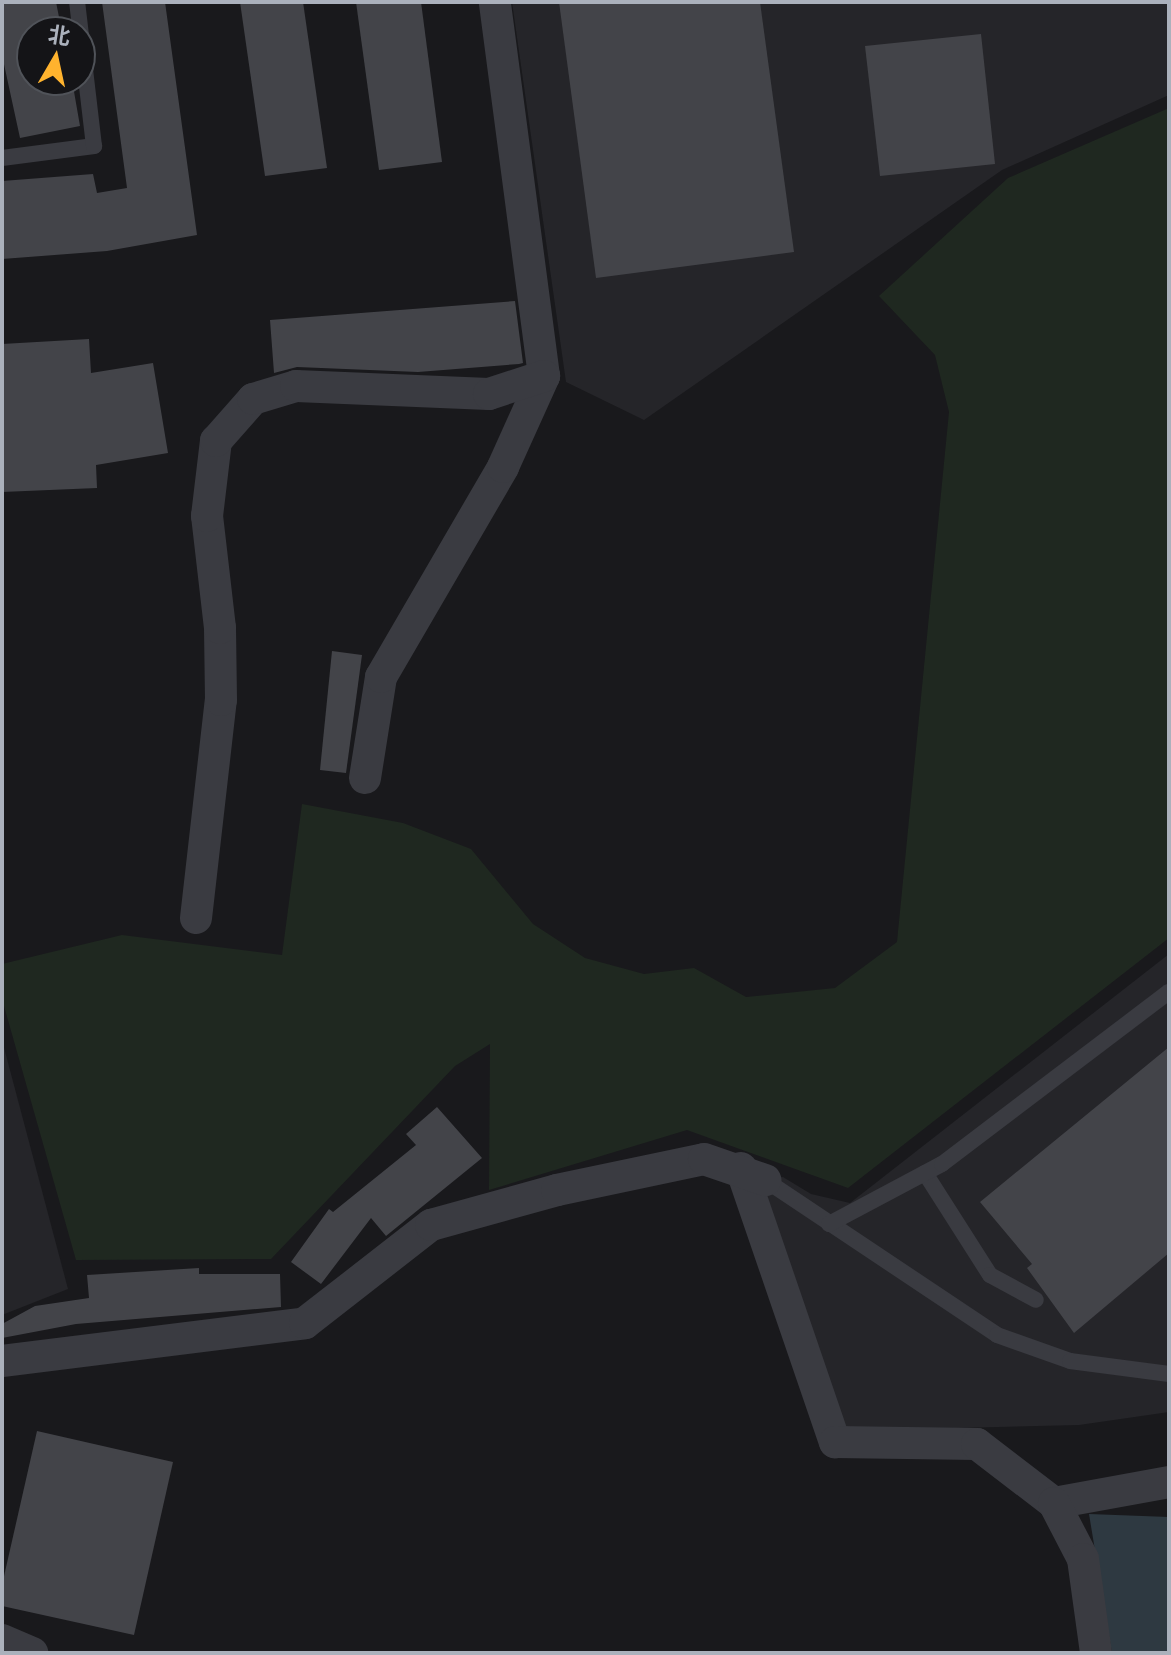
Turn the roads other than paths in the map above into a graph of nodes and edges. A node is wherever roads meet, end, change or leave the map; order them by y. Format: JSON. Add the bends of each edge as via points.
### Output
{"nodes":[{"id":1,"x":77,"y":2,"type":"edge"},
{"id":2,"x":495,"y":2,"type":"edge"},
{"id":3,"x":2,"y":158,"type":"edge"},
{"id":4,"x":544,"y":376,"type":"junction"},
{"id":5,"x":365,"y":778,"type":"dead end"},
{"id":6,"x":196,"y":918,"type":"dead end"},
{"id":7,"x":1169,"y":992,"type":"edge"},
{"id":8,"x":925,"y":1173,"type":"junction"},
{"id":9,"x":753,"y":1174,"type":"junction"},
{"id":10,"x":829,"y":1224,"type":"junction"},
{"id":11,"x":1036,"y":1300,"type":"dead end"},
{"id":12,"x":2,"y":1361,"type":"edge"},
{"id":13,"x":1169,"y":1374,"type":"edge"},
{"id":14,"x":1169,"y":1482,"type":"edge"},
{"id":15,"x":1054,"y":1503,"type":"junction"},
{"id":16,"x":2,"y":1640,"type":"edge"},
{"id":17,"x":32,"y":1653,"type":"edge"},
{"id":18,"x":1096,"y":1653,"type":"edge"}],
"edges":[{"from":1,"to":3,"type":"lane","via":[[94,146]]},
{"from":2,"to":4,"type":"street"},
{"from":4,"to":5,"type":"street","via":[[503,467],[381,677]]},
{"from":4,"to":6,"type":"street","via":[[489,394],[296,386],[253,399],[216,441],[207,516],[220,628],[221,700]]},
{"from":7,"to":8,"type":"lane"},
{"from":8,"to":10,"type":"lane"},
{"from":8,"to":11,"type":"lane","via":[[990,1275]]},
{"from":9,"to":10,"type":"lane"},
{"from":9,"to":12,"type":"street","via":[[704,1159],[557,1190],[431,1225],[305,1323]]},
{"from":9,"to":15,"type":"street","via":[[835,1442],[977,1444]]},
{"from":10,"to":13,"type":"lane","via":[[997,1335],[1070,1361]]},
{"from":14,"to":15,"type":"street"},
{"from":15,"to":18,"type":"street","via":[[1083,1559]]},
{"from":16,"to":17,"type":"street"}]}
